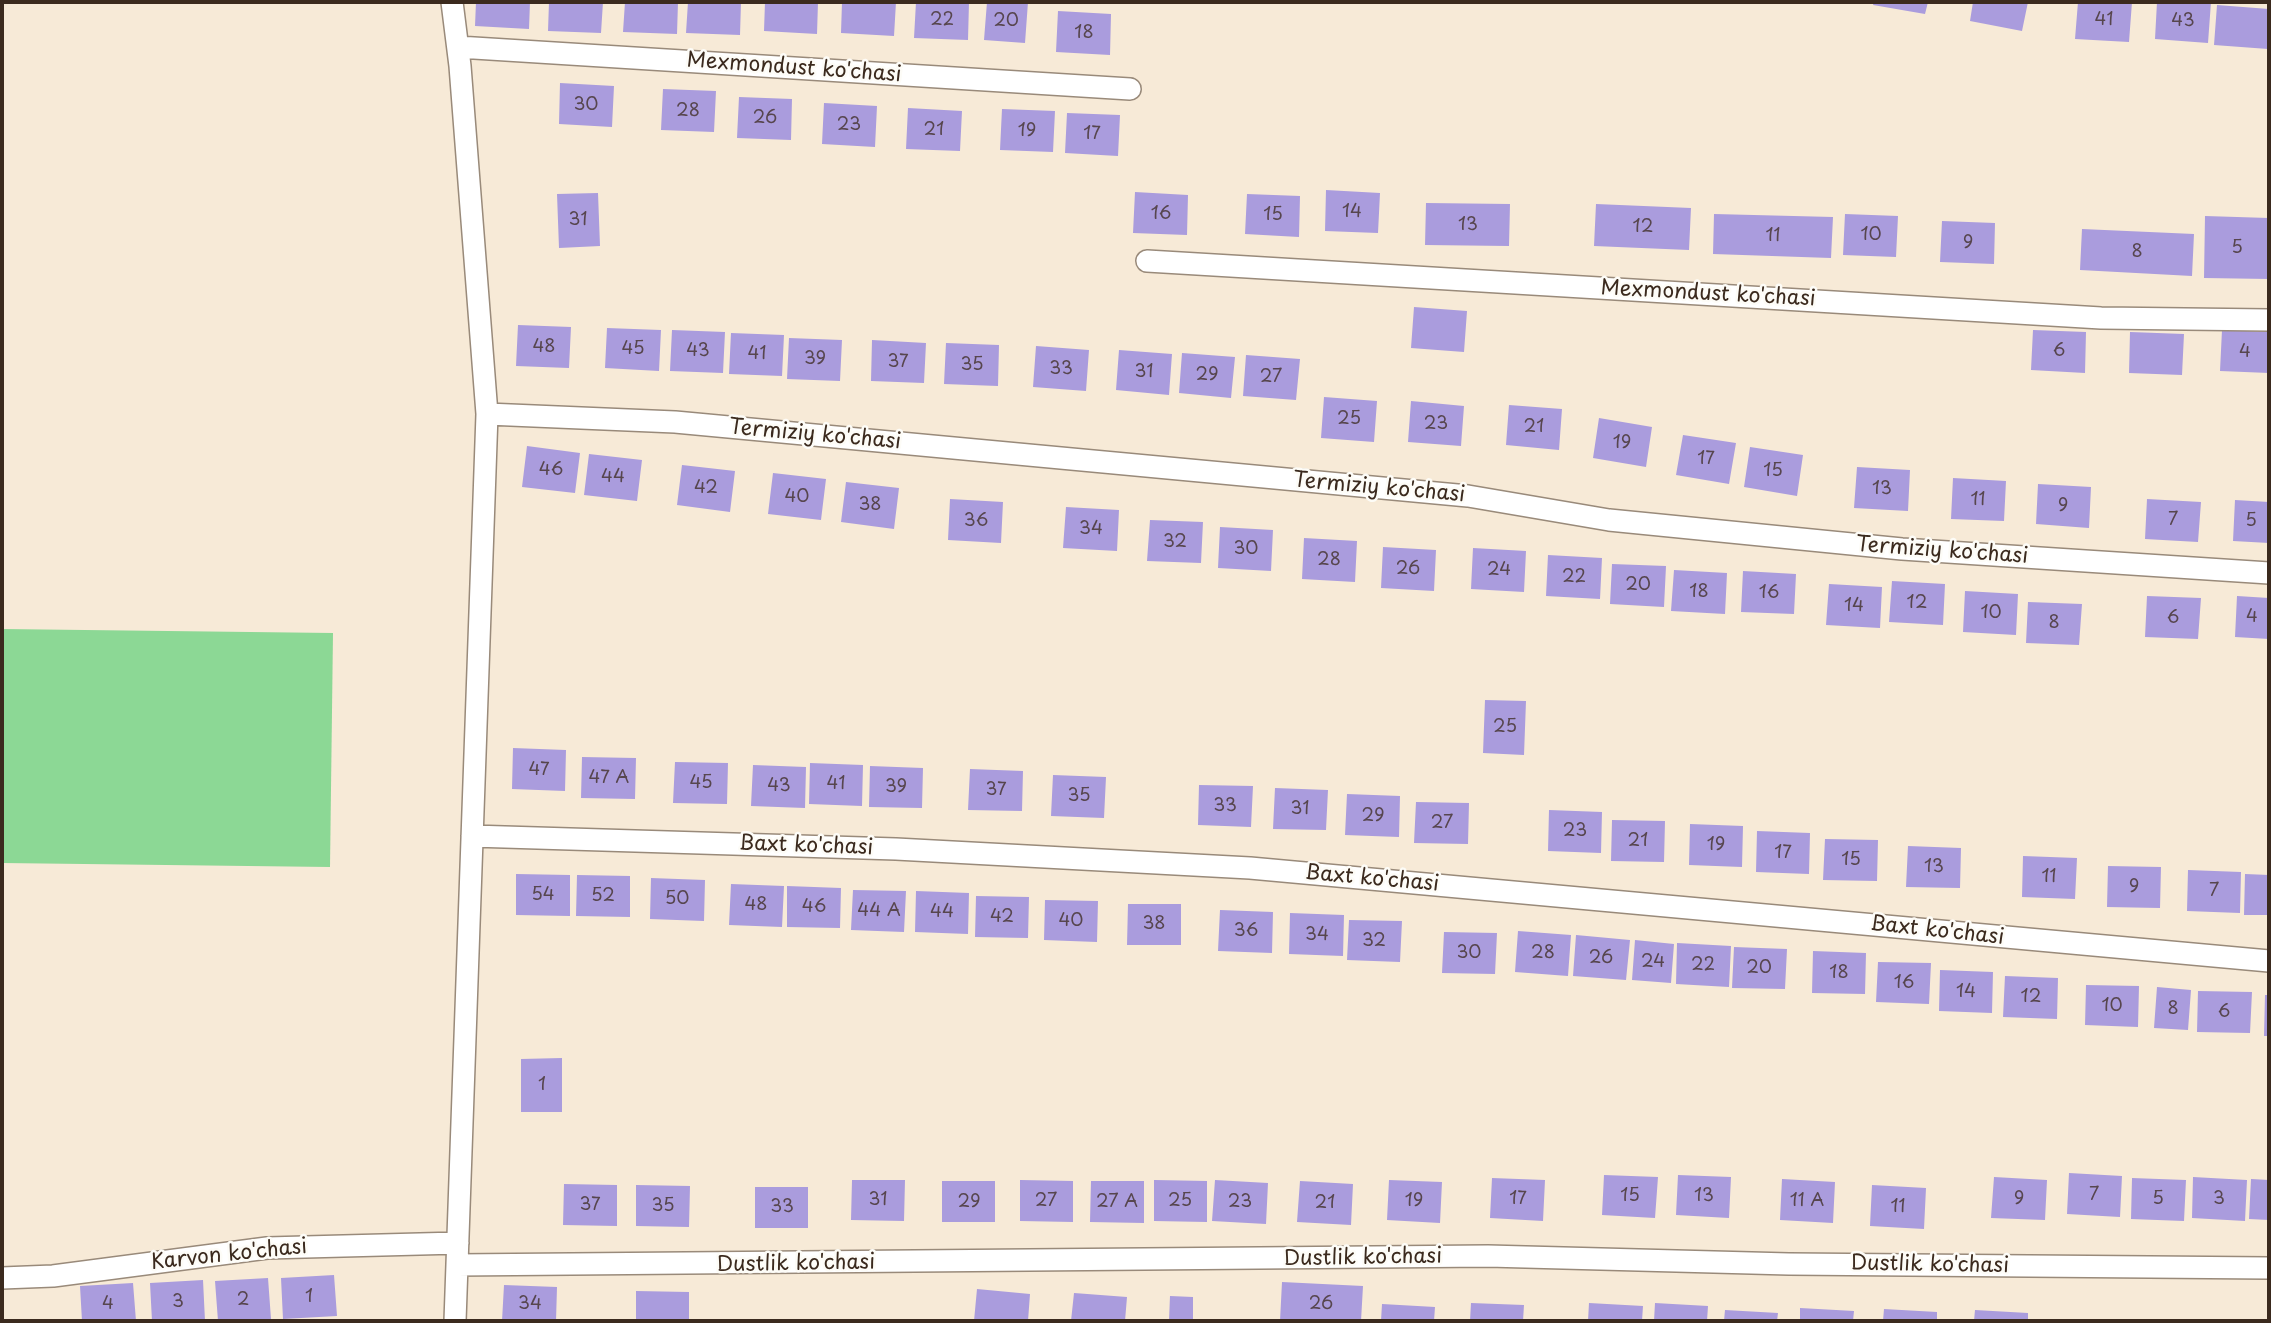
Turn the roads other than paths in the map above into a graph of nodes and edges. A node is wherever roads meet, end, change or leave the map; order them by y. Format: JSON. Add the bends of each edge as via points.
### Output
{"nodes":[{"id":1,"x":452,"y":2,"type":"edge"},
{"id":2,"x":458,"y":47,"type":"junction"},
{"id":3,"x":1130,"y":89,"type":"dead end"},
{"id":4,"x":1147,"y":261,"type":"dead end"},
{"id":5,"x":2269,"y":320,"type":"edge"},
{"id":6,"x":487,"y":414,"type":"junction"},
{"id":7,"x":2269,"y":573,"type":"edge"},
{"id":8,"x":472,"y":836,"type":"junction"},
{"id":9,"x":2269,"y":961,"type":"edge"},
{"id":10,"x":458,"y":1243,"type":"junction"},
{"id":11,"x":457,"y":1265,"type":"junction"},
{"id":12,"x":2269,"y":1268,"type":"edge"},
{"id":13,"x":2,"y":1278,"type":"edge"},
{"id":14,"x":455,"y":1321,"type":"edge"}],
"edges":[{"from":1,"to":2,"type":"street"},
{"from":2,"to":3,"type":"street","name":"Mexmondust ko'chasi"},
{"from":2,"to":6,"type":"street"},
{"from":4,"to":5,"type":"street","name":"Mexmondust ko'chasi","via":[[2088,317]]},
{"from":6,"to":7,"type":"street","name":"Termiziy ko'chasi","via":[[675,422],[1468,496],[1609,520],[1902,549]]},
{"from":6,"to":8,"type":"street"},
{"from":8,"to":9,"type":"street","name":"Baxt ko'chasi","via":[[896,849],[1250,867]]},
{"from":8,"to":10,"type":"street"},
{"from":10,"to":11,"type":"street"},
{"from":10,"to":13,"type":"street","name":"Karvon ko'chasi","via":[[267,1248],[53,1276]]},
{"from":11,"to":12,"type":"street","name":"Dustlik ko'chasi","via":[[1488,1256]]},
{"from":11,"to":14,"type":"street"}]}
